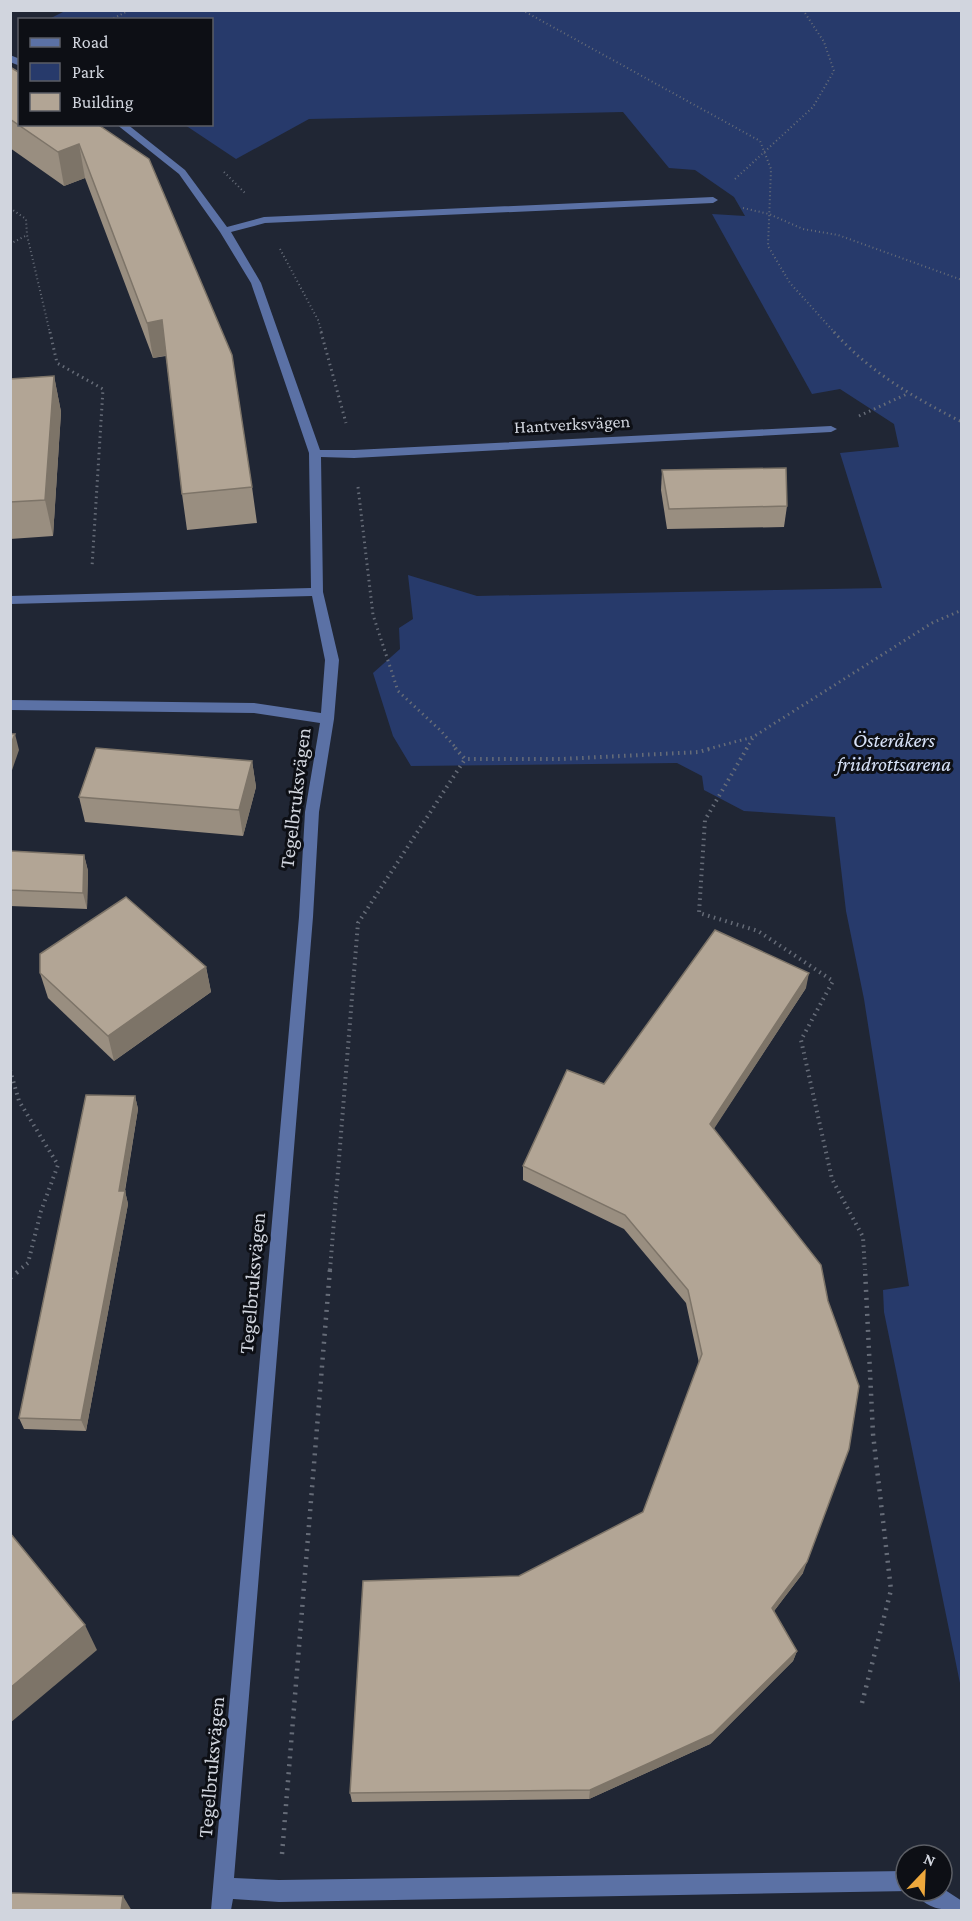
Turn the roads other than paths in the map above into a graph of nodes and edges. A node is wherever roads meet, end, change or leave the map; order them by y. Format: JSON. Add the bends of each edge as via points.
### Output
{"nodes":[{"id":1,"x":123,"y":126,"type":"edge"},
{"id":2,"x":713,"y":200,"type":"road end"},
{"id":3,"x":225,"y":231,"type":"junction"},
{"id":4,"x":831,"y":429,"type":"road end"},
{"id":5,"x":315,"y":453,"type":"junction"},
{"id":6,"x":317,"y":592,"type":"junction"},
{"id":7,"x":10,"y":600,"type":"edge"},
{"id":8,"x":10,"y":705,"type":"edge"},
{"id":9,"x":327,"y":719,"type":"junction"},
{"id":10,"x":894,"y":1882,"type":"edge"},
{"id":11,"x":223,"y":1888,"type":"junction"},
{"id":12,"x":221,"y":1911,"type":"edge"}],
"edges":[{"from":1,"to":3,"type":"street","via":[[182,172]]},
{"from":2,"to":3,"type":"street","via":[[264,220]]},
{"from":3,"to":5,"type":"street","via":[[256,283]]},
{"from":4,"to":5,"type":"street","name":"Hantverksvägen"},
{"from":5,"to":6,"type":"street"},
{"from":6,"to":7,"type":"street"},
{"from":6,"to":9,"type":"street","name":"Tegelbruksvägen","via":[[332,660]]},
{"from":8,"to":9,"type":"street","via":[[254,708]]},
{"from":9,"to":11,"type":"street","name":"Tegelbruksvägen","via":[[312,812]]},
{"from":10,"to":11,"type":"street","via":[[279,1891]]},
{"from":11,"to":12,"type":"street","name":"Tegelbruksvägen"}]}
